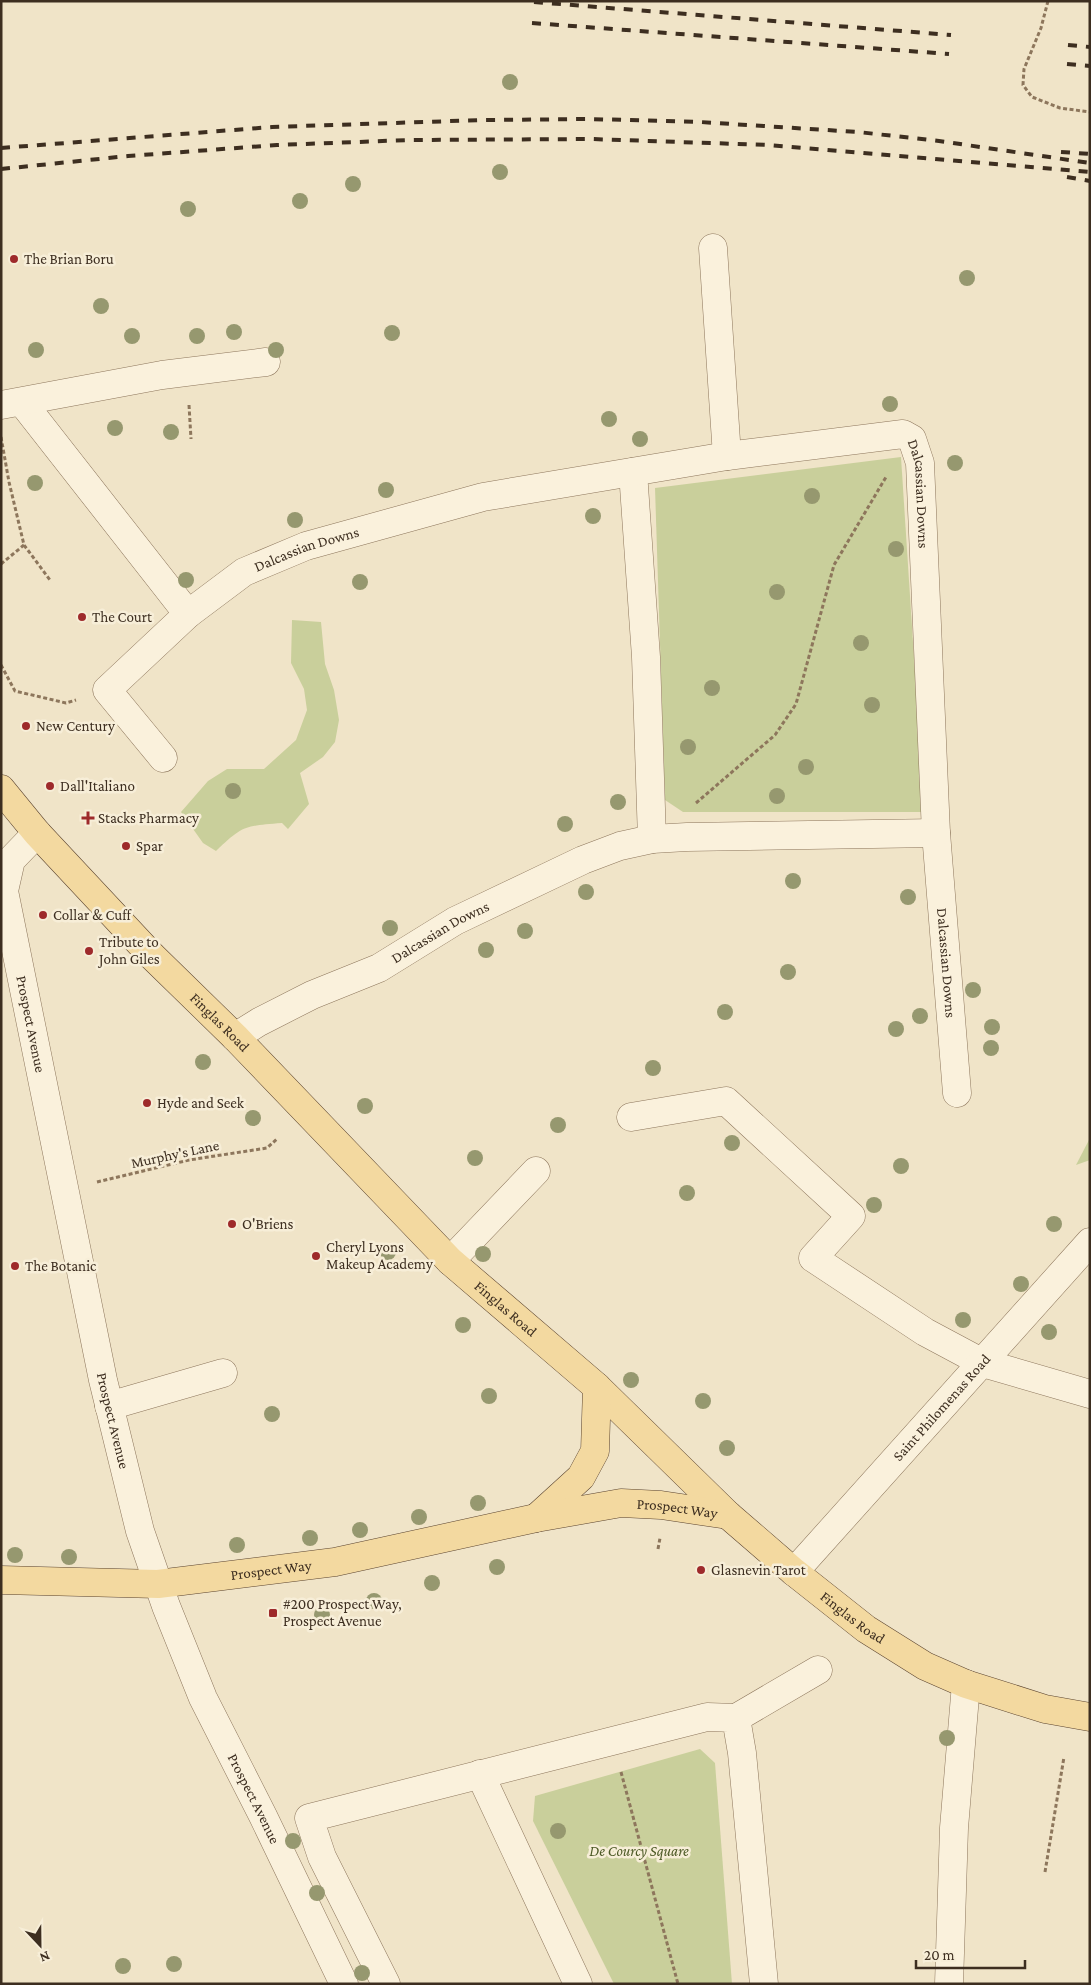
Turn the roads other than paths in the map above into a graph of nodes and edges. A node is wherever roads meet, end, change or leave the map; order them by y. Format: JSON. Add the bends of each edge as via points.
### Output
{"nodes":[{"id":1,"x":713,"y":248,"type":"dead end"},
{"id":2,"x":266,"y":362,"type":"dead end"},
{"id":3,"x":11,"y":403,"type":"edge"},
{"id":4,"x":727,"y":456,"type":"junction"},
{"id":5,"x":633,"y":472,"type":"junction"},
{"id":6,"x":188,"y":614,"type":"junction"},
{"id":7,"x":163,"y":758,"type":"dead end"},
{"id":8,"x":1,"y":789,"type":"edge"},
{"id":9,"x":37,"y":833,"type":"junction"},
{"id":10,"x":936,"y":833,"type":"junction"},
{"id":11,"x":652,"y":839,"type":"junction"},
{"id":12,"x":235,"y":1037,"type":"junction"},
{"id":13,"x":957,"y":1093,"type":"dead end"},
{"id":14,"x":631,"y":1117,"type":"dead end"},
{"id":15,"x":536,"y":1171,"type":"dead end"},
{"id":16,"x":1090,"y":1242,"type":"edge"},
{"id":17,"x":450,"y":1261,"type":"junction"},
{"id":18,"x":983,"y":1363,"type":"junction"},
{"id":19,"x":223,"y":1374,"type":"dead end"},
{"id":20,"x":597,"y":1387,"type":"junction"},
{"id":21,"x":1090,"y":1394,"type":"edge"},
{"id":22,"x":109,"y":1406,"type":"junction"},
{"id":23,"x":728,"y":1515,"type":"junction"},
{"id":24,"x":536,"y":1518,"type":"junction"},
{"id":25,"x":794,"y":1572,"type":"junction"},
{"id":26,"x":1,"y":1580,"type":"edge"},
{"id":27,"x":158,"y":1584,"type":"junction"},
{"id":28,"x":818,"y":1670,"type":"dead end"},
{"id":29,"x":966,"y":1684,"type":"junction"},
{"id":30,"x":1090,"y":1717,"type":"edge"},
{"id":31,"x":736,"y":1718,"type":"junction"},
{"id":32,"x":480,"y":1774,"type":"junction"},
{"id":33,"x":344,"y":1984,"type":"edge"},
{"id":34,"x":386,"y":1984,"type":"edge"},
{"id":35,"x":578,"y":1984,"type":"edge"},
{"id":36,"x":764,"y":1984,"type":"edge"},
{"id":37,"x":949,"y":1984,"type":"edge"}],
"edges":[{"from":1,"to":4,"type":"street"},
{"from":2,"to":3,"type":"street","via":[[162,375]]},
{"from":3,"to":6,"type":"street"},
{"from":4,"to":5,"type":"street","name":"Dalcassian Downs"},
{"from":4,"to":10,"type":"street","name":"Dalcassian Downs","via":[[903,434],[912,439],[920,463]]},
{"from":5,"to":6,"type":"street","name":"Dalcassian Downs","via":[[483,497],[306,546],[244,572]]},
{"from":5,"to":11,"type":"street","via":[[646,657]]},
{"from":6,"to":7,"type":"street","name":"Dalcassian Downs","via":[[107,690]]},
{"from":8,"to":9,"type":"main road","name":"Finglas Road"},
{"from":9,"to":12,"type":"main road","name":"Finglas Road","via":[[152,956]]},
{"from":9,"to":22,"type":"street","name":"Prospect Avenue","via":[[11,860],[4,890]]},
{"from":10,"to":11,"type":"street","name":"Dalcassian Downs"},
{"from":10,"to":13,"type":"street","name":"Dalcassian Downs"},
{"from":11,"to":12,"type":"street","name":"Dalcassian Downs","via":[[620,846],[532,884],[455,921],[379,968],[312,995]]},
{"from":12,"to":17,"type":"main road","name":"Finglas Road"},
{"from":14,"to":18,"type":"street","via":[[726,1101],[851,1216],[813,1258],[925,1332]]},
{"from":15,"to":17,"type":"street"},
{"from":16,"to":18,"type":"street","name":"Saint Philomenas Road"},
{"from":17,"to":20,"type":"main road","name":"Finglas Road"},
{"from":18,"to":21,"type":"street"},
{"from":18,"to":25,"type":"street","name":"Saint Philomenas Road"},
{"from":19,"to":22,"type":"street"},
{"from":20,"to":23,"type":"main road","name":"Finglas Road"},
{"from":20,"to":24,"type":"main road","name":"Prospect Way","via":[[596,1450],[581,1477]]},
{"from":22,"to":27,"type":"street","name":"Prospect Avenue","via":[[140,1531]]},
{"from":23,"to":24,"type":"main road","name":"Prospect Way","via":[[621,1503]]},
{"from":23,"to":25,"type":"main road","name":"Finglas Road"},
{"from":24,"to":27,"type":"main road","name":"Prospect Way","via":[[335,1562]]},
{"from":25,"to":29,"type":"main road","name":"Finglas Road","via":[[866,1629],[925,1666]]},
{"from":26,"to":27,"type":"main road","name":"Prospect Way"},
{"from":27,"to":33,"type":"street","name":"Prospect Avenue","via":[[203,1698]]},
{"from":28,"to":31,"type":"street"},
{"from":29,"to":30,"type":"main road","name":"Finglas Road","via":[[1045,1709]]},
{"from":29,"to":37,"type":"street","via":[[954,1828]]},
{"from":31,"to":32,"type":"street","via":[[707,1717]]},
{"from":31,"to":36,"type":"street"},
{"from":32,"to":34,"type":"street","via":[[309,1818],[322,1857]]},
{"from":32,"to":35,"type":"street"}]}
